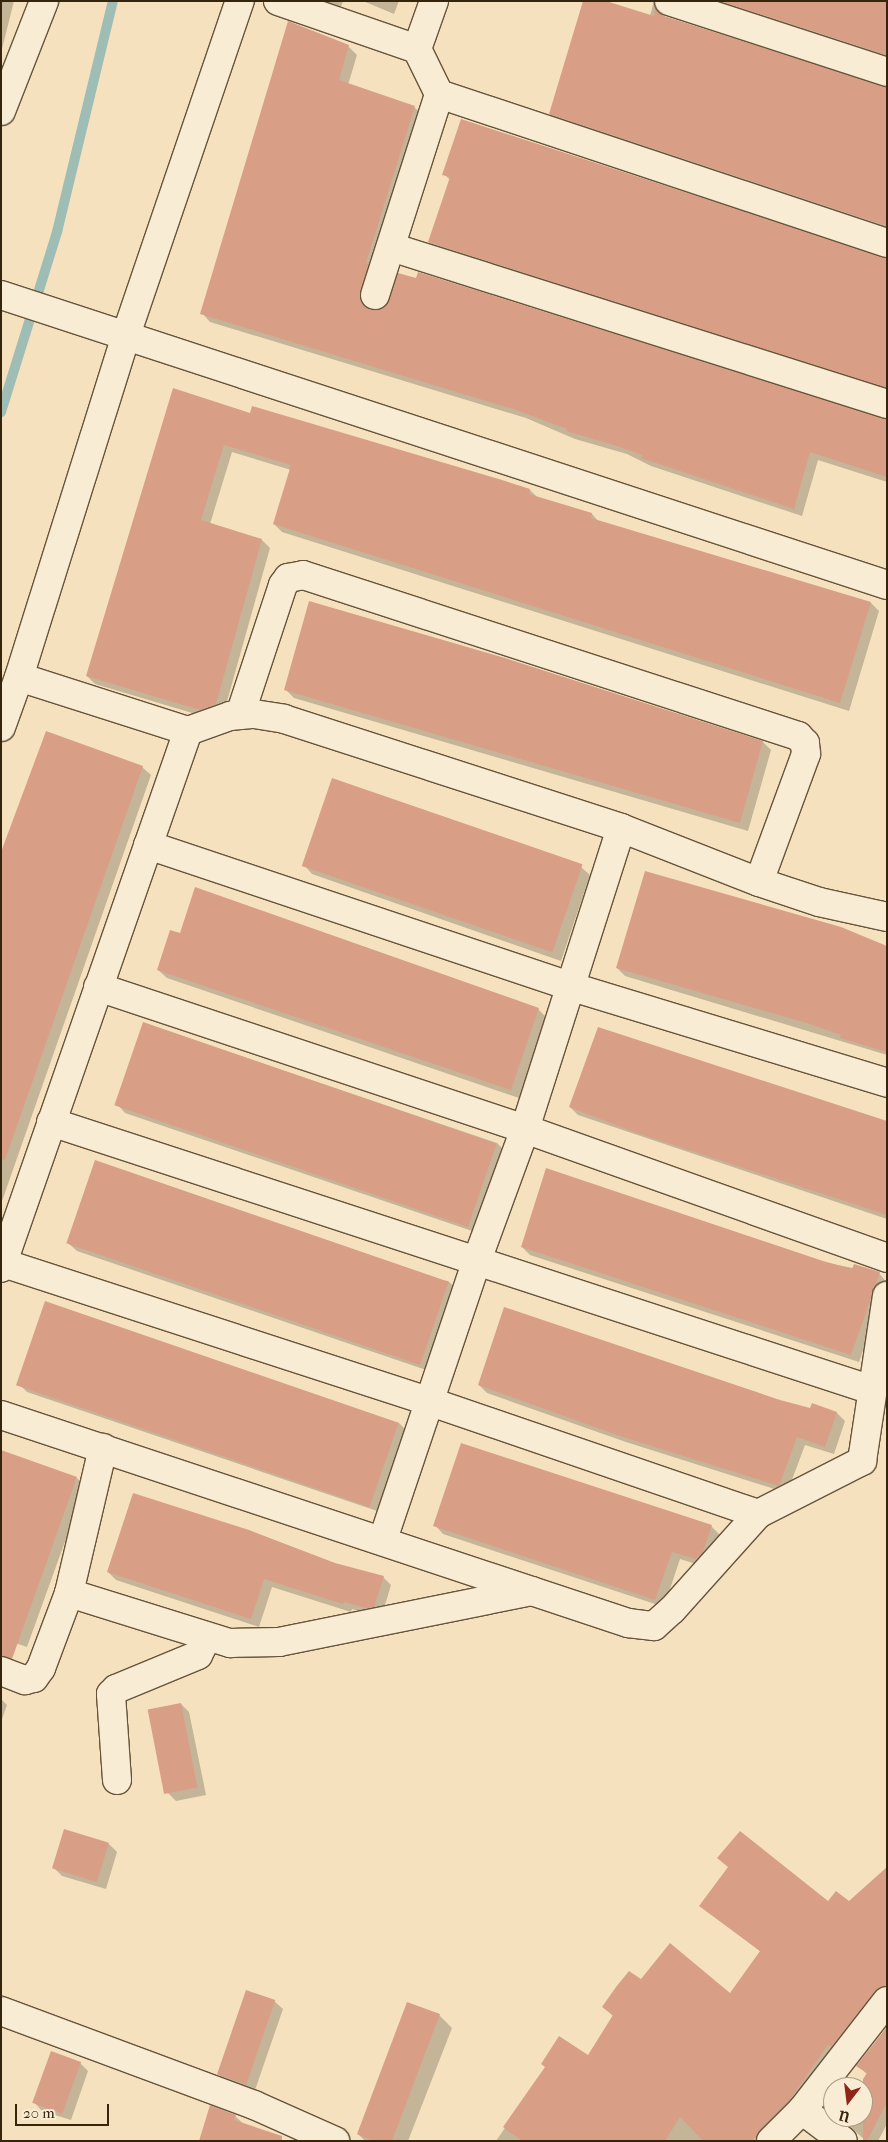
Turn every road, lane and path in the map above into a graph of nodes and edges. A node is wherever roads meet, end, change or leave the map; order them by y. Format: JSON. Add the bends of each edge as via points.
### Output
{"nodes":[{"id":1,"x":44,"y":1,"type":"edge"},
{"id":2,"x":240,"y":1,"type":"edge"},
{"id":3,"x":278,"y":1,"type":"edge"},
{"id":4,"x":434,"y":1,"type":"edge"},
{"id":5,"x":669,"y":1,"type":"edge"},
{"id":6,"x":417,"y":49,"type":"junction"},
{"id":7,"x":887,"y":72,"type":"edge"},
{"id":8,"x":439,"y":94,"type":"junction"},
{"id":9,"x":1,"y":111,"type":"edge"},
{"id":10,"x":887,"y":243,"type":"edge"},
{"id":11,"x":391,"y":247,"type":"junction"},
{"id":12,"x":375,"y":295,"type":"dead end"},
{"id":13,"x":6,"y":296,"type":"edge"},
{"id":14,"x":126,"y":335,"type":"junction"},
{"id":15,"x":887,"y":404,"type":"edge"},
{"id":16,"x":887,"y":585,"type":"edge"},
{"id":17,"x":18,"y":677,"type":"junction"},
{"id":18,"x":240,"y":715,"type":"junction"},
{"id":19,"x":1,"y":727,"type":"edge"},
{"id":20,"x":188,"y":731,"type":"junction"},
{"id":21,"x":621,"y":828,"type":"junction"},
{"id":22,"x":148,"y":845,"type":"junction"},
{"id":23,"x":759,"y":882,"type":"junction"},
{"id":24,"x":887,"y":917,"type":"edge"},
{"id":25,"x":98,"y":987,"type":"junction"},
{"id":26,"x":572,"y":988,"type":"junction"},
{"id":27,"x":887,"y":1083,"type":"edge"},
{"id":28,"x":51,"y":1122,"type":"junction"},
{"id":29,"x":525,"y":1129,"type":"junction"},
{"id":30,"x":887,"y":1258,"type":"edge"},
{"id":31,"x":477,"y":1260,"type":"junction"},
{"id":32,"x":2,"y":1265,"type":"edge"},
{"id":33,"x":887,"y":1296,"type":"edge"},
{"id":34,"x":872,"y":1390,"type":"junction"},
{"id":35,"x":431,"y":1402,"type":"junction"},
{"id":36,"x":1,"y":1415,"type":"edge"},
{"id":37,"x":104,"y":1448,"type":"junction"},
{"id":38,"x":758,"y":1514,"type":"junction"},
{"id":39,"x":383,"y":1540,"type":"junction"},
{"id":40,"x":532,"y":1591,"type":"junction"},
{"id":41,"x":69,"y":1593,"type":"junction"},
{"id":42,"x":207,"y":1637,"type":"junction"},
{"id":43,"x":1,"y":1671,"type":"edge"},
{"id":44,"x":117,"y":1780,"type":"dead end"},
{"id":45,"x":887,"y":2001,"type":"edge"},
{"id":46,"x":1,"y":2011,"type":"edge"},
{"id":47,"x":802,"y":2110,"type":"junction"},
{"id":48,"x":335,"y":2141,"type":"edge"},
{"id":49,"x":771,"y":2141,"type":"edge"},
{"id":50,"x":843,"y":2141,"type":"edge"}],
"edges":[{"from":1,"to":9,"type":"street"},
{"from":2,"to":14,"type":"street"},
{"from":3,"to":6,"type":"street"},
{"from":4,"to":6,"type":"street"},
{"from":5,"to":7,"type":"street"},
{"from":6,"to":8,"type":"street"},
{"from":8,"to":10,"type":"street"},
{"from":8,"to":11,"type":"street"},
{"from":11,"to":12,"type":"street"},
{"from":11,"to":15,"type":"street"},
{"from":13,"to":14,"type":"street"},
{"from":14,"to":16,"type":"street"},
{"from":14,"to":17,"type":"street"},
{"from":17,"to":19,"type":"street"},
{"from":17,"to":20,"type":"street"},
{"from":18,"to":20,"type":"street"},
{"from":18,"to":21,"type":"street","via":[[284,719]]},
{"from":18,"to":23,"type":"street","via":[[283,585],[288,578],[303,575],[798,736],[805,744],[806,754]]},
{"from":20,"to":22,"type":"street"},
{"from":21,"to":23,"type":"street"},
{"from":21,"to":26,"type":"street"},
{"from":22,"to":25,"type":"street"},
{"from":22,"to":26,"type":"street"},
{"from":23,"to":24,"type":"street","via":[[819,902]]},
{"from":25,"to":28,"type":"street"},
{"from":25,"to":29,"type":"street"},
{"from":26,"to":27,"type":"street"},
{"from":26,"to":29,"type":"street"},
{"from":28,"to":31,"type":"street"},
{"from":28,"to":32,"type":"street"},
{"from":29,"to":30,"type":"street"},
{"from":29,"to":31,"type":"street"},
{"from":31,"to":34,"type":"street"},
{"from":31,"to":35,"type":"street"},
{"from":32,"to":35,"type":"street"},
{"from":33,"to":34,"type":"street"},
{"from":34,"to":38,"type":"street","via":[[862,1461]]},
{"from":35,"to":38,"type":"street"},
{"from":35,"to":39,"type":"street"},
{"from":36,"to":37,"type":"street"},
{"from":37,"to":39,"type":"street"},
{"from":37,"to":41,"type":"street"},
{"from":38,"to":40,"type":"street","via":[[654,1626],[628,1623]]},
{"from":39,"to":40,"type":"street"},
{"from":40,"to":42,"type":"street","via":[[279,1642],[230,1643]]},
{"from":41,"to":42,"type":"street"},
{"from":41,"to":43,"type":"street","via":[[34,1678],[25,1680]]},
{"from":42,"to":44,"type":"street","via":[[198,1655],[116,1689],[111,1694]]},
{"from":45,"to":47,"type":"street"},
{"from":46,"to":48,"type":"street","via":[[263,2108]]},
{"from":47,"to":49,"type":"street"},
{"from":47,"to":50,"type":"street"}]}
